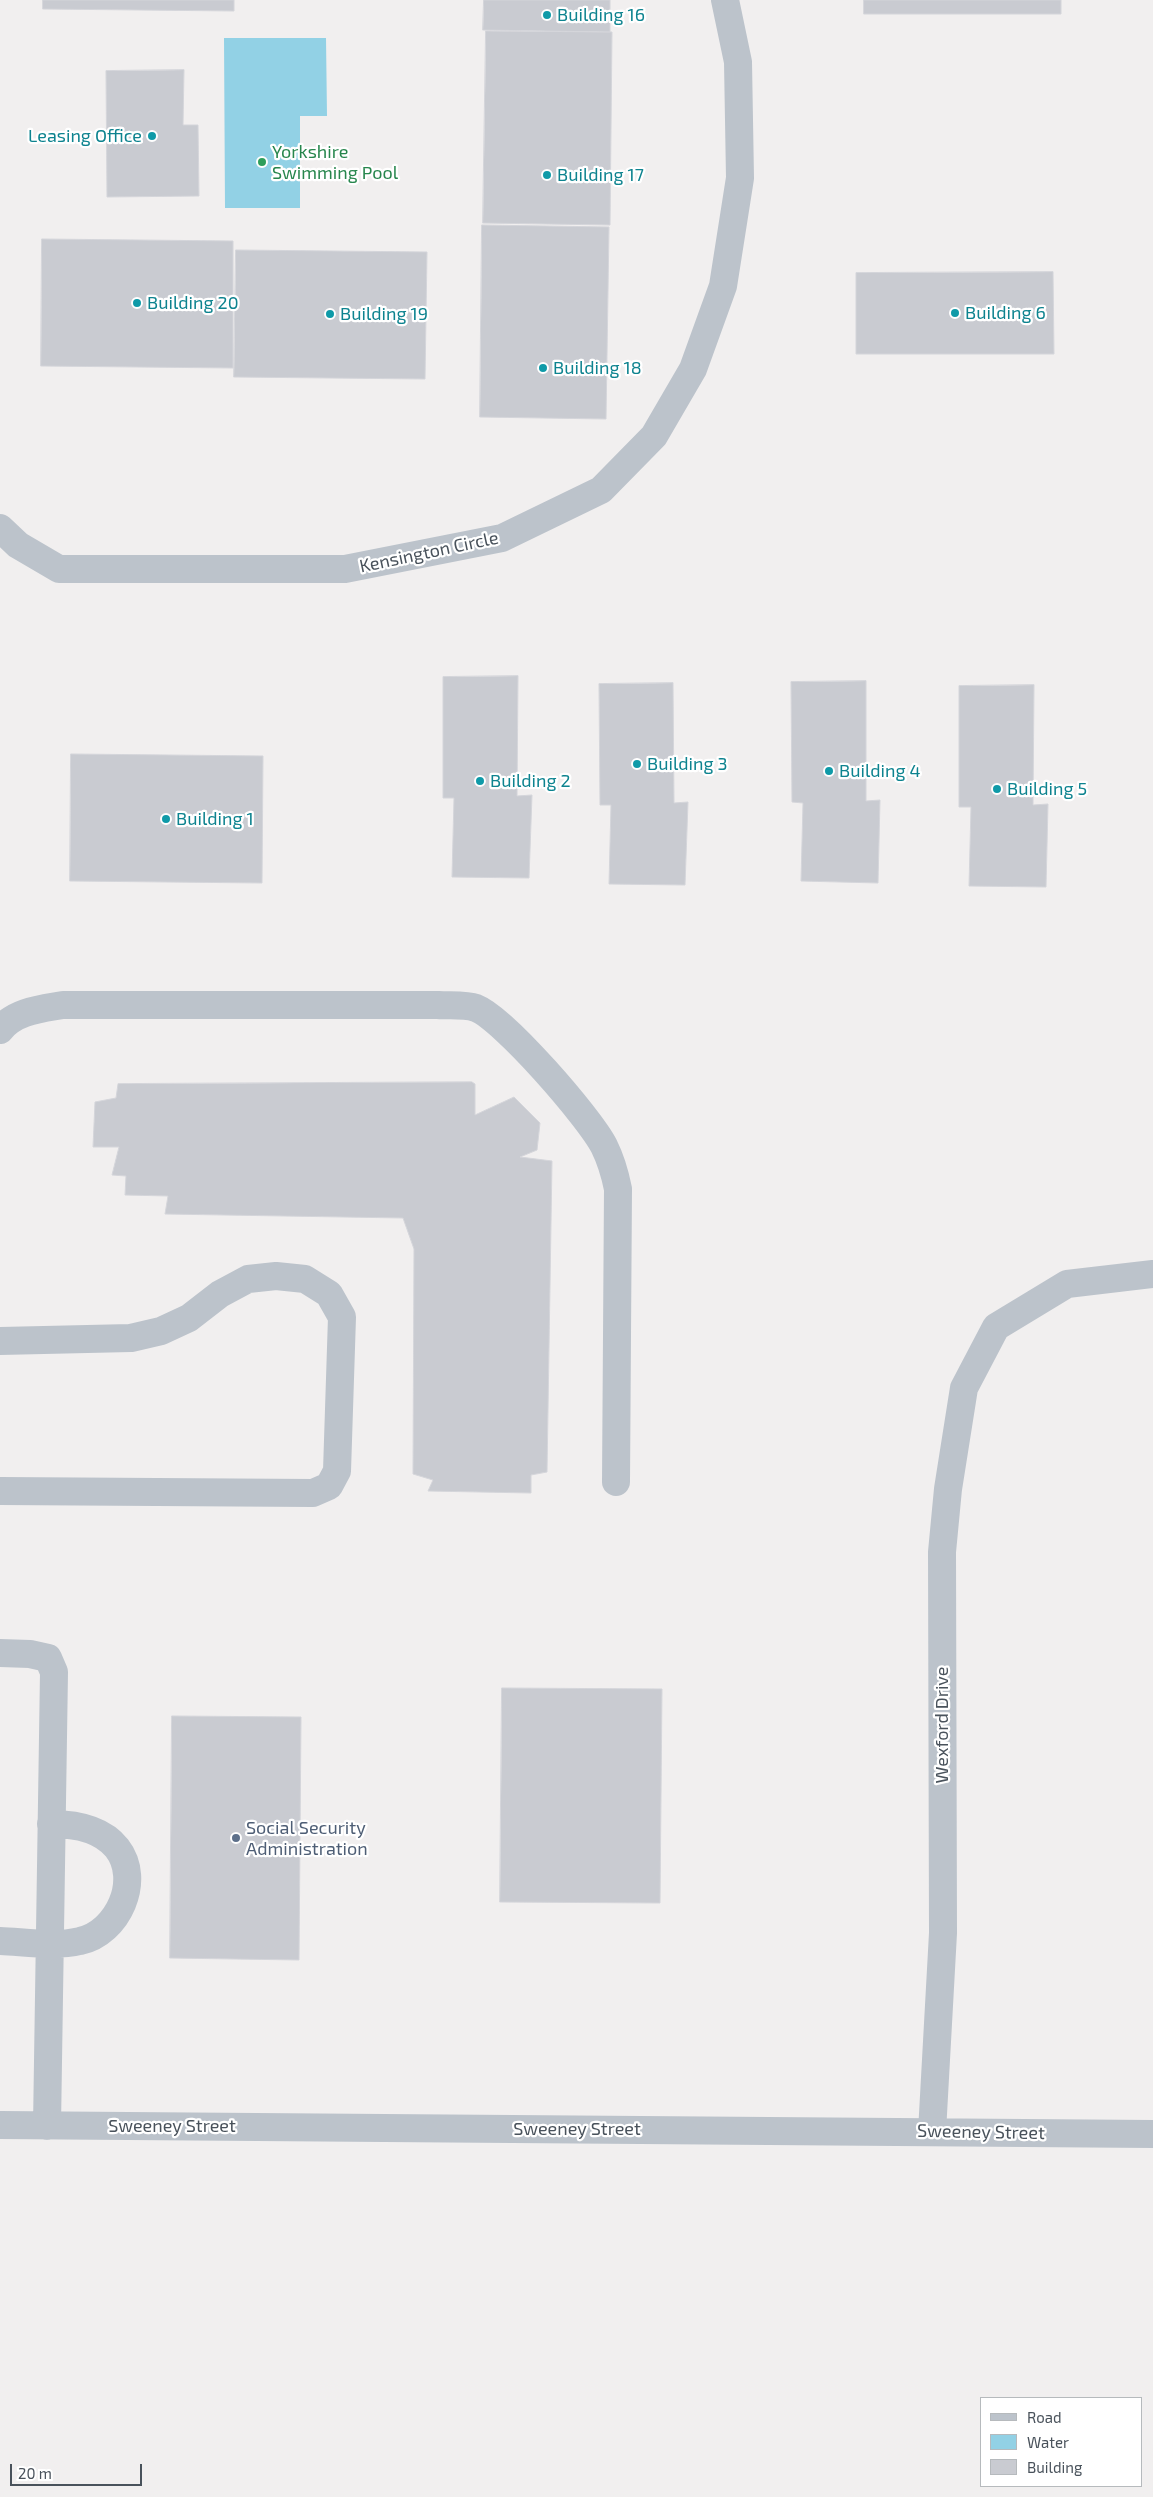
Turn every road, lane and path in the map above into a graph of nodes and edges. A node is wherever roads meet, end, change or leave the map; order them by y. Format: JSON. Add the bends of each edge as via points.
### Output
{"nodes":[{"id":1,"x":725,"y":0,"type":"edge"},
{"id":2,"x":0,"y":528,"type":"edge"},
{"id":3,"x":0,"y":1030,"type":"edge"},
{"id":4,"x":1153,"y":1274,"type":"edge"},
{"id":5,"x":0,"y":1340,"type":"edge"},
{"id":6,"x":616,"y":1482,"type":"dead end"},
{"id":7,"x":0,"y":1491,"type":"edge"},
{"id":8,"x":0,"y":1653,"type":"edge"},
{"id":9,"x":51,"y":1824,"type":"junction"},
{"id":10,"x":0,"y":1940,"type":"edge"},
{"id":11,"x":49,"y":1943,"type":"junction"},
{"id":12,"x":0,"y":2125,"type":"edge"},
{"id":13,"x":47,"y":2126,"type":"junction"},
{"id":14,"x":932,"y":2132,"type":"junction"},
{"id":15,"x":1153,"y":2134,"type":"edge"}],
"edges":[{"from":1,"to":2,"type":"street","name":"Kensington Circle","via":[[738,62],[740,178],[723,286],[693,369],[654,436],[601,490],[502,538],[345,570],[59,569],[18,545]]},
{"from":3,"to":6,"type":"street","via":[[7,1021],[30,1010],[63,1004],[438,1005],[474,1007],[494,1018],[563,1090],[603,1144],[613,1165],[618,1189]]},
{"from":4,"to":14,"type":"street","name":"Wexford Drive","via":[[1068,1284],[996,1327],[964,1388],[942,1552],[943,1933]]},
{"from":5,"to":7,"type":"street","via":[[131,1338],[161,1331],[189,1318],[220,1294],[248,1279],[276,1276],[305,1279],[329,1294],[342,1317],[337,1471],[329,1486],[313,1493]]},
{"from":8,"to":9,"type":"street","via":[[48,1658],[54,1672]]},
{"from":9,"to":11,"type":"street"},
{"from":9,"to":11,"type":"street","via":[[77,1825],[98,1833],[117,1848],[126,1868],[126,1881],[122,1905],[109,1927],[81,1941]]},
{"from":10,"to":11,"type":"street"},
{"from":11,"to":13,"type":"street"},
{"from":12,"to":13,"type":"street","name":"Sweeney Street"},
{"from":13,"to":14,"type":"street","name":"Sweeney Street"},
{"from":14,"to":15,"type":"street","name":"Sweeney Street"}]}
